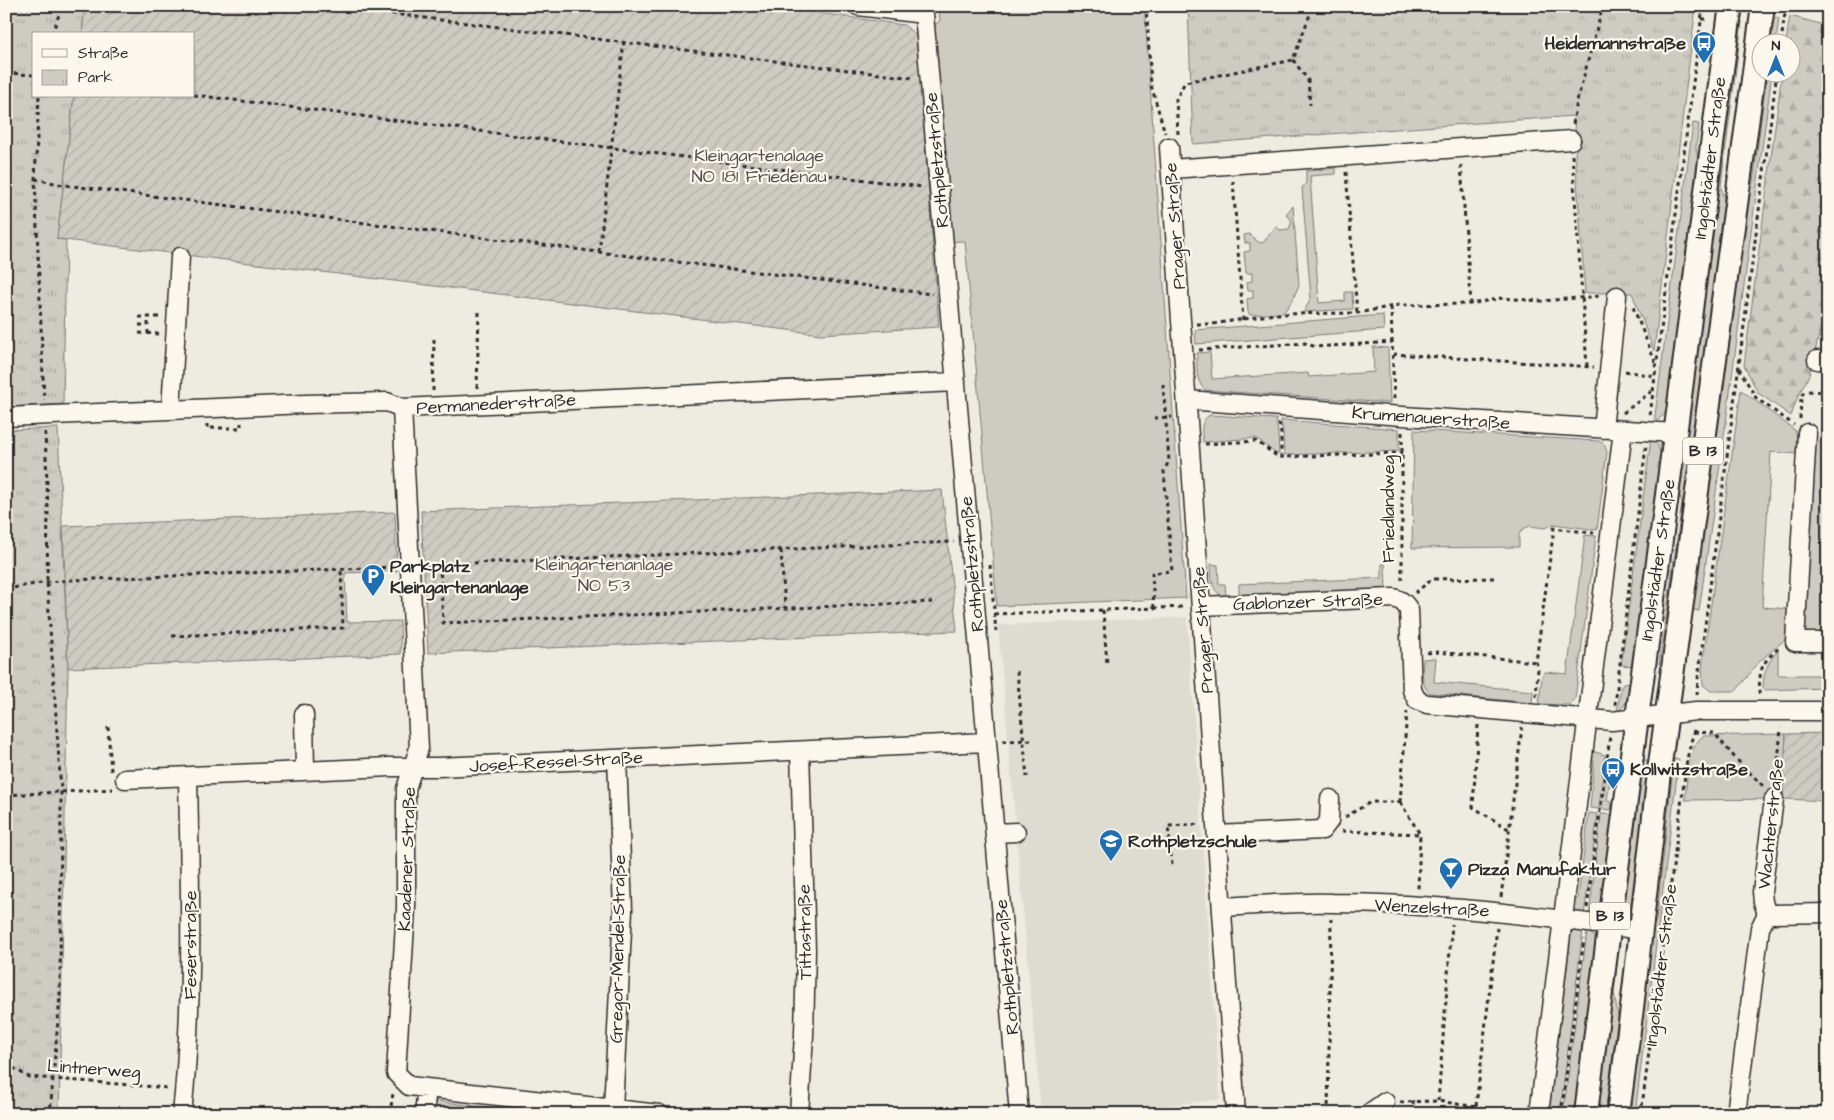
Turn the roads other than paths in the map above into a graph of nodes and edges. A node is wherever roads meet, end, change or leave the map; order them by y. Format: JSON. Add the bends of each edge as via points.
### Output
{"nodes":[{"id":1,"x":858,"y":6,"type":"edge"},
{"id":2,"x":1731,"y":6,"type":"edge"},
{"id":3,"x":1763,"y":6,"type":"edge"},
{"id":4,"x":1571,"y":140,"type":"road end"},
{"id":5,"x":1169,"y":147,"type":"road end"},
{"id":6,"x":1171,"y":169,"type":"junction"},
{"id":7,"x":180,"y":257,"type":"dead end"},
{"id":8,"x":1617,"y":296,"type":"dead end"},
{"id":9,"x":956,"y":382,"type":"junction"},
{"id":10,"x":1187,"y":400,"type":"junction"},
{"id":11,"x":402,"y":408,"type":"junction"},
{"id":12,"x":171,"y":410,"type":"junction"},
{"id":13,"x":6,"y":417,"type":"edge"},
{"id":14,"x":1604,"y":423,"type":"junction"},
{"id":15,"x":1622,"y":430,"type":"junction"},
{"id":16,"x":1803,"y":431,"type":"road end"},
{"id":17,"x":1676,"y":433,"type":"junction"},
{"id":18,"x":1201,"y":606,"type":"junction"},
{"id":19,"x":1828,"y":642,"type":"edge"},
{"id":20,"x":1828,"y":711,"type":"edge"},
{"id":21,"x":304,"y":714,"type":"dead end"},
{"id":22,"x":1667,"y":714,"type":"junction"},
{"id":23,"x":1586,"y":718,"type":"junction"},
{"id":24,"x":1636,"y":718,"type":"junction"},
{"id":25,"x":987,"y":742,"type":"junction"},
{"id":26,"x":800,"y":751,"type":"junction"},
{"id":27,"x":617,"y":759,"type":"junction"},
{"id":28,"x":413,"y":767,"type":"junction"},
{"id":29,"x":305,"y":770,"type":"junction"},
{"id":30,"x":188,"y":777,"type":"junction"},
{"id":31,"x":126,"y":779,"type":"road end"},
{"id":32,"x":1774,"y":798,"type":"road end"},
{"id":33,"x":1330,"y":799,"type":"dead end"},
{"id":34,"x":1016,"y":832,"type":"dead end"},
{"id":35,"x":995,"y":833,"type":"junction"},
{"id":36,"x":1217,"y":835,"type":"junction"},
{"id":37,"x":1222,"y":907,"type":"junction"},
{"id":38,"x":1828,"y":913,"type":"edge"},
{"id":39,"x":1767,"y":914,"type":"junction"},
{"id":40,"x":1563,"y":920,"type":"junction"},
{"id":41,"x":1608,"y":926,"type":"junction"},
{"id":42,"x":1641,"y":930,"type":"junction"},
{"id":43,"x":427,"y":1088,"type":"junction"},
{"id":44,"x":1385,"y":1102,"type":"road end"},
{"id":45,"x":183,"y":1103,"type":"edge"},
{"id":46,"x":613,"y":1109,"type":"junction"},
{"id":47,"x":424,"y":1114,"type":"edge"},
{"id":48,"x":659,"y":1114,"type":"edge"},
{"id":49,"x":799,"y":1114,"type":"edge"},
{"id":50,"x":1019,"y":1114,"type":"edge"},
{"id":51,"x":1236,"y":1114,"type":"edge"},
{"id":52,"x":1368,"y":1114,"type":"edge"},
{"id":53,"x":1539,"y":1114,"type":"edge"},
{"id":54,"x":1586,"y":1114,"type":"edge"},
{"id":55,"x":1618,"y":1114,"type":"edge"},
{"id":56,"x":1736,"y":1114,"type":"edge"}],
"edges":[{"from":1,"to":9,"type":"street","name":"Rothpletzstraße","via":[[924,14]]},
{"from":2,"to":17,"type":"main road","name":"Ingolstädter Straße","number":"B 13"},
{"from":3,"to":22,"type":"main road","name":"Ingolstädter Straße","number":"B 13"},
{"from":4,"to":6,"type":"street"},
{"from":5,"to":6,"type":"street","name":"Prager Straße"},
{"from":6,"to":10,"type":"street","name":"Prager Straße"},
{"from":7,"to":12,"type":"street"},
{"from":8,"to":14,"type":"street"},
{"from":9,"to":11,"type":"street","name":"Permanederstraße"},
{"from":9,"to":25,"type":"street","name":"Rothpletzstraße"},
{"from":10,"to":14,"type":"street","name":"Krumenauerstraße","via":[[1398,416]]},
{"from":10,"to":18,"type":"street","name":"Prager Straße"},
{"from":11,"to":12,"type":"street","name":"Permanederstraße","via":[[387,402]]},
{"from":11,"to":28,"type":"street","name":"Kaadener Straße","via":[[419,748]]},
{"from":12,"to":13,"type":"street","name":"Permanederstraße"},
{"from":14,"to":15,"type":"street","name":"Krumenauerstraße"},
{"from":15,"to":17,"type":"street","name":"Krumenauerstraße"},
{"from":15,"to":23,"type":"street"},
{"from":16,"to":19,"type":"street","via":[[1795,642]]},
{"from":17,"to":24,"type":"main road","name":"Ingolstädter Straße","number":"B 13"},
{"from":18,"to":23,"type":"street","name":"Gablonzer Straße","via":[[1393,598],[1404,602],[1408,610],[1412,690],[1417,700],[1428,704]]},
{"from":18,"to":36,"type":"street","name":"Prager Straße"},
{"from":20,"to":22,"type":"street"},
{"from":21,"to":29,"type":"street"},
{"from":22,"to":24,"type":"street"},
{"from":22,"to":42,"type":"main road","name":"Ingolstädter Straße","number":"B 13"},
{"from":23,"to":24,"type":"street","via":[[1612,721]]},
{"from":23,"to":40,"type":"street"},
{"from":24,"to":41,"type":"main road","name":"Ingolstädter Straße","number":"B 13"},
{"from":25,"to":26,"type":"street","name":"Josef-Ressel-Straße"},
{"from":25,"to":35,"type":"street","name":"Rothpletzstraße"},
{"from":26,"to":27,"type":"street","name":"Josef-Ressel-Straße"},
{"from":26,"to":49,"type":"street","name":"Tittastraße","via":[[806,950]]},
{"from":27,"to":28,"type":"street","name":"Josef-Ressel-Straße"},
{"from":27,"to":46,"type":"street","name":"Gregor-Mendel-Straße","via":[[623,910]]},
{"from":28,"to":29,"type":"street","name":"Josef-Ressel-Straße"},
{"from":28,"to":43,"type":"street","name":"Kaadener Straße","via":[[406,789],[406,908],[396,1073],[410,1086]]},
{"from":29,"to":30,"type":"street","name":"Josef-Ressel-Straße"},
{"from":30,"to":31,"type":"street","name":"Josef-Ressel-Straße"},
{"from":30,"to":45,"type":"street","name":"Feserstraße","via":[[191,913],[189,1024]]},
{"from":32,"to":39,"type":"street","name":"Wachterstraße","via":[[1762,892]]},
{"from":33,"to":36,"type":"street","via":[[1329,821],[1322,830]]},
{"from":34,"to":35,"type":"street"},
{"from":35,"to":50,"type":"street","name":"Rothpletzstraße"},
{"from":36,"to":37,"type":"street","name":"Prager Straße"},
{"from":37,"to":40,"type":"street","name":"Wenzelstraße","via":[[1331,903],[1418,906]]},
{"from":37,"to":51,"type":"street","name":"Prager Straße"},
{"from":38,"to":39,"type":"street"},
{"from":39,"to":56,"type":"street","name":"Wachterstraße","via":[[1760,928]]},
{"from":40,"to":41,"type":"street","name":"Wenzelstraße"},
{"from":40,"to":53,"type":"street"},
{"from":41,"to":42,"type":"street","name":"Wenzelstraße"},
{"from":41,"to":54,"type":"main road","name":"Ingolstädter Straße","number":"B 13"},
{"from":42,"to":55,"type":"main road","name":"Ingolstädter Straße","number":"B 13"},
{"from":43,"to":46,"type":"street"},
{"from":43,"to":47,"type":"street"},
{"from":44,"to":52,"type":"street"},
{"from":46,"to":48,"type":"street"}]}
